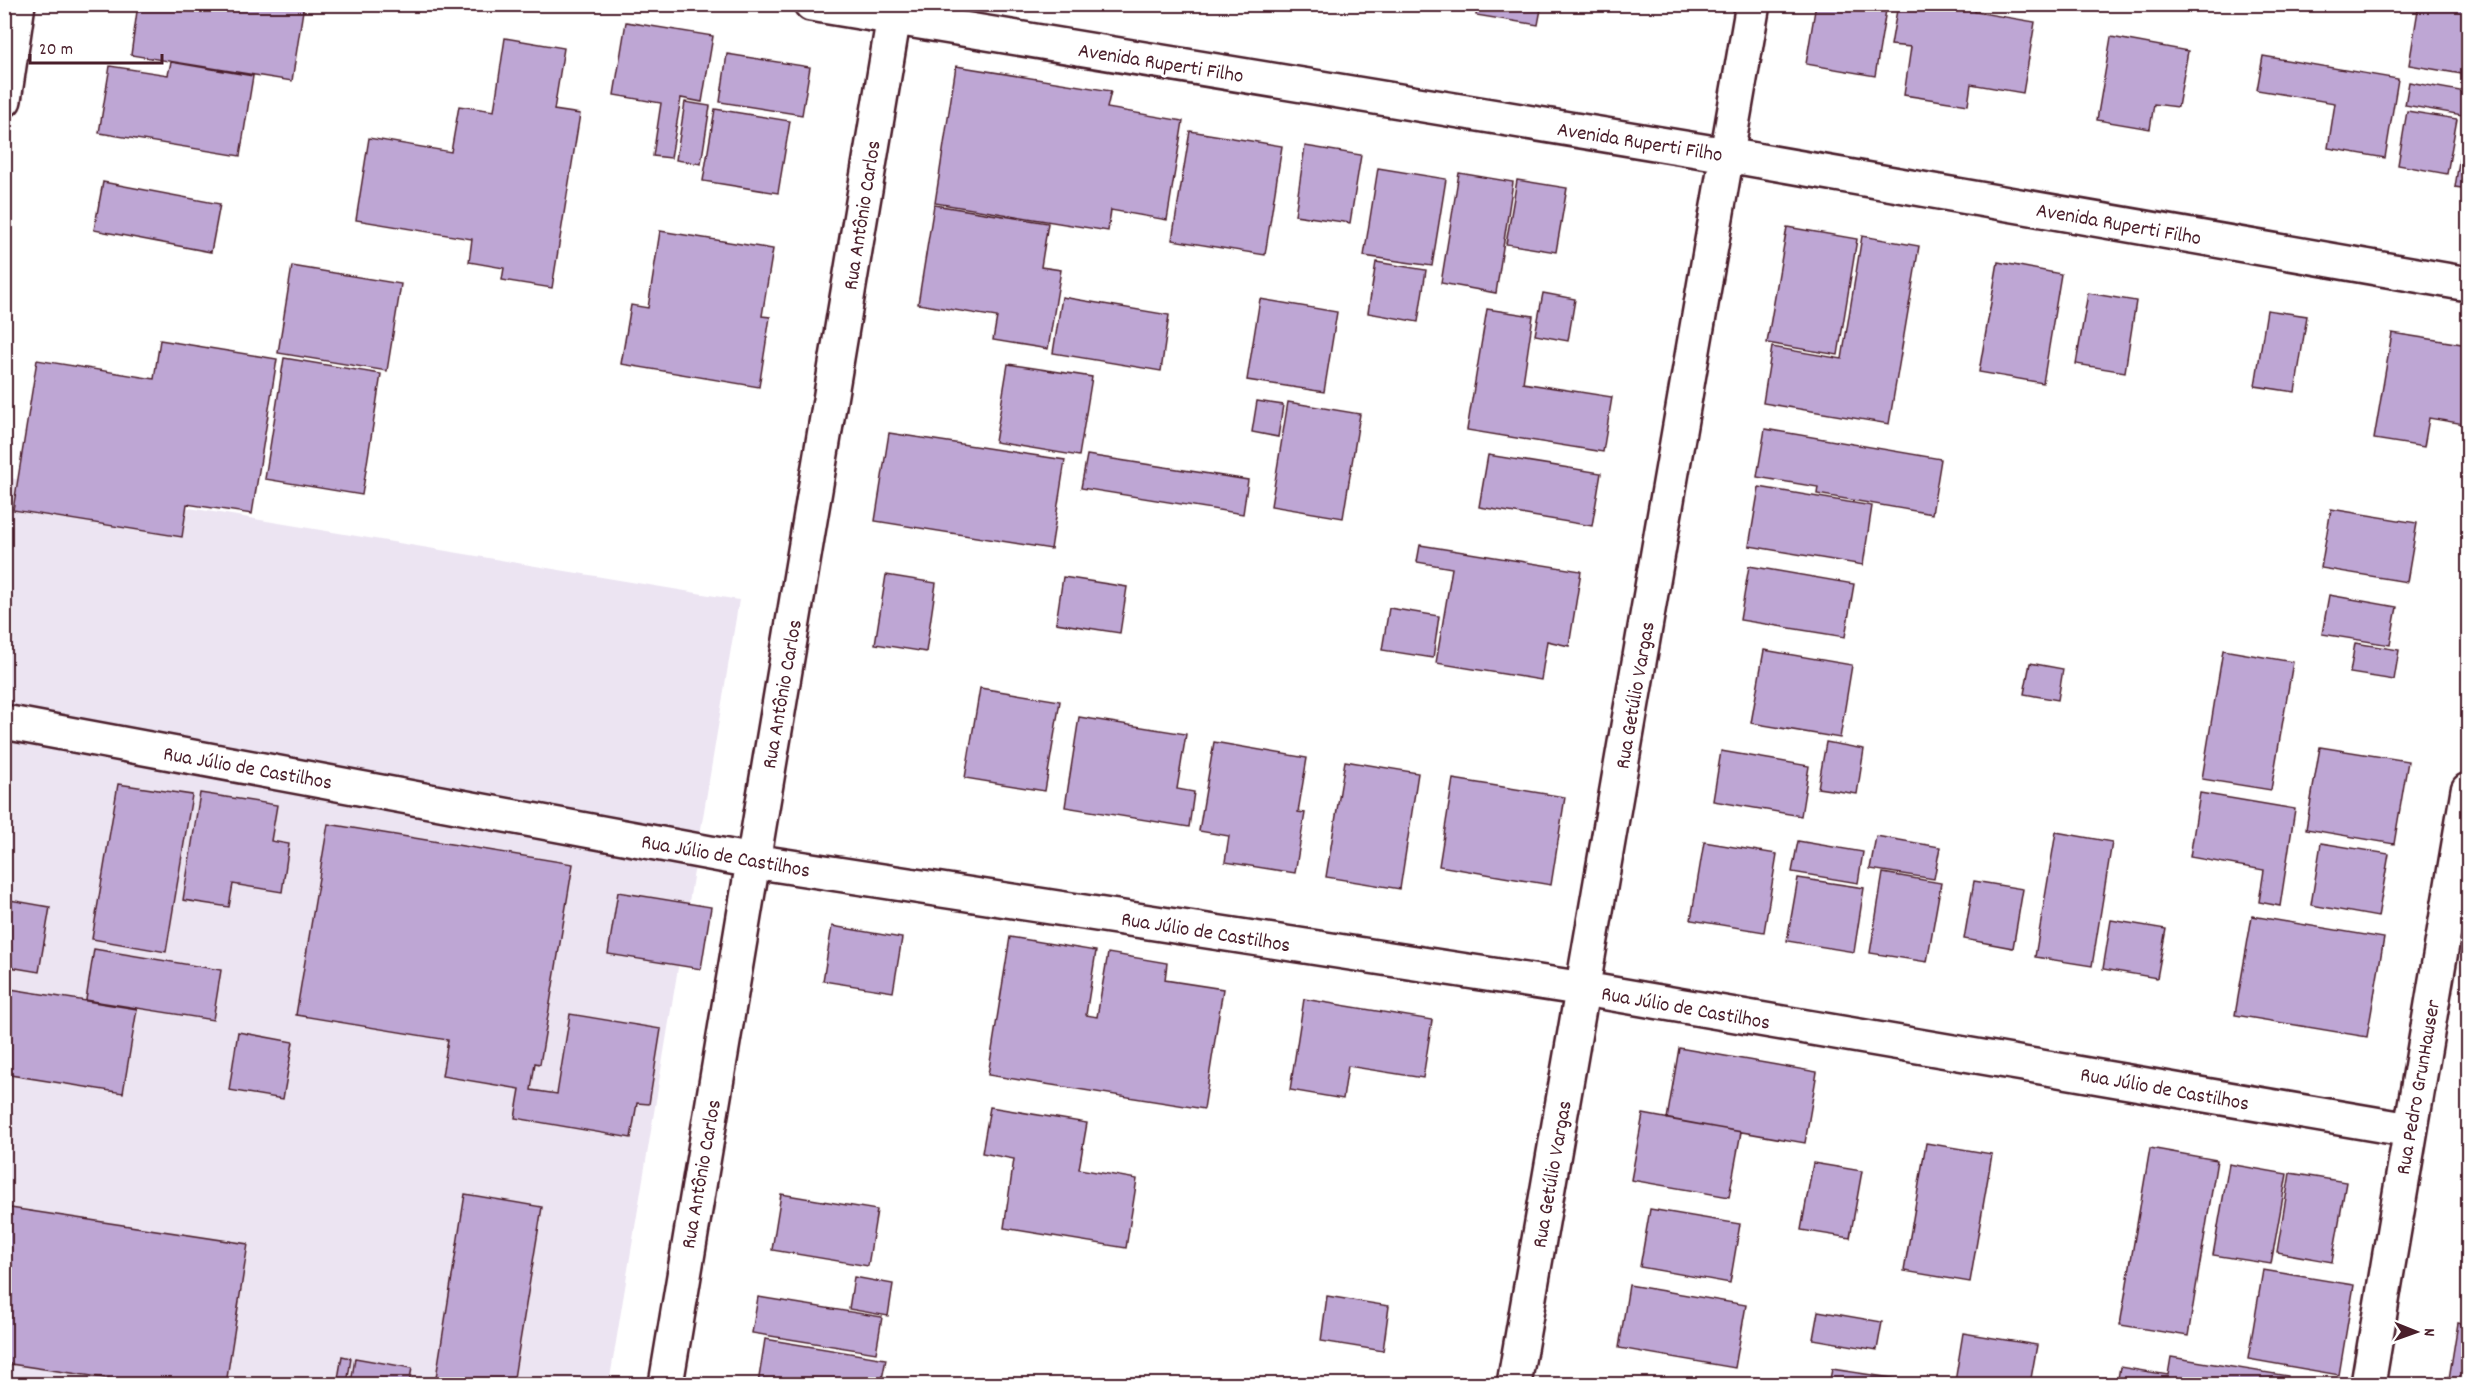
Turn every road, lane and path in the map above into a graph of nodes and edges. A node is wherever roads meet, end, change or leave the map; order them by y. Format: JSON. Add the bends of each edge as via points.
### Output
{"nodes":[{"id":1,"x":18,"y":4,"type":"edge"},
{"id":2,"x":811,"y":4,"type":"edge"},
{"id":3,"x":1753,"y":4,"type":"edge"},
{"id":4,"x":895,"y":11,"type":"edge"},
{"id":5,"x":4,"y":100,"type":"edge"},
{"id":6,"x":1727,"y":155,"type":"junction"},
{"id":7,"x":2469,"y":284,"type":"edge"},
{"id":8,"x":4,"y":722,"type":"edge"},
{"id":9,"x":2469,"y":790,"type":"edge"},
{"id":10,"x":753,"y":861,"type":"junction"},
{"id":11,"x":1584,"y":989,"type":"junction"},
{"id":12,"x":2410,"y":1130,"type":"junction"},
{"id":13,"x":666,"y":1384,"type":"edge"},
{"id":14,"x":1514,"y":1384,"type":"edge"},
{"id":15,"x":2368,"y":1384,"type":"edge"}],
"edges":[{"from":1,"to":5,"type":"street"},
{"from":2,"to":4,"type":"street","name":"Avenida Ruperti Filho"},
{"from":3,"to":6,"type":"street","name":"Rua Getúlio Vargas"},
{"from":4,"to":6,"type":"street","name":"Avenida Ruperti Filho"},
{"from":4,"to":10,"type":"street","name":"Rua Antônio Carlos"},
{"from":6,"to":7,"type":"street","name":"Avenida Ruperti Filho"},
{"from":6,"to":11,"type":"street","name":"Rua Getúlio Vargas"},
{"from":8,"to":10,"type":"street","name":"Rua Júlio de Castilhos"},
{"from":9,"to":12,"type":"street","name":"Rua Pedro GrunHauser"},
{"from":10,"to":11,"type":"street","name":"Rua Júlio de Castilhos"},
{"from":10,"to":13,"type":"street","name":"Rua Antônio Carlos"},
{"from":11,"to":12,"type":"street","name":"Rua Júlio de Castilhos"},
{"from":11,"to":14,"type":"street","name":"Rua Getúlio Vargas"},
{"from":12,"to":15,"type":"street","name":"Rua Pedro GrunHauser"}]}
